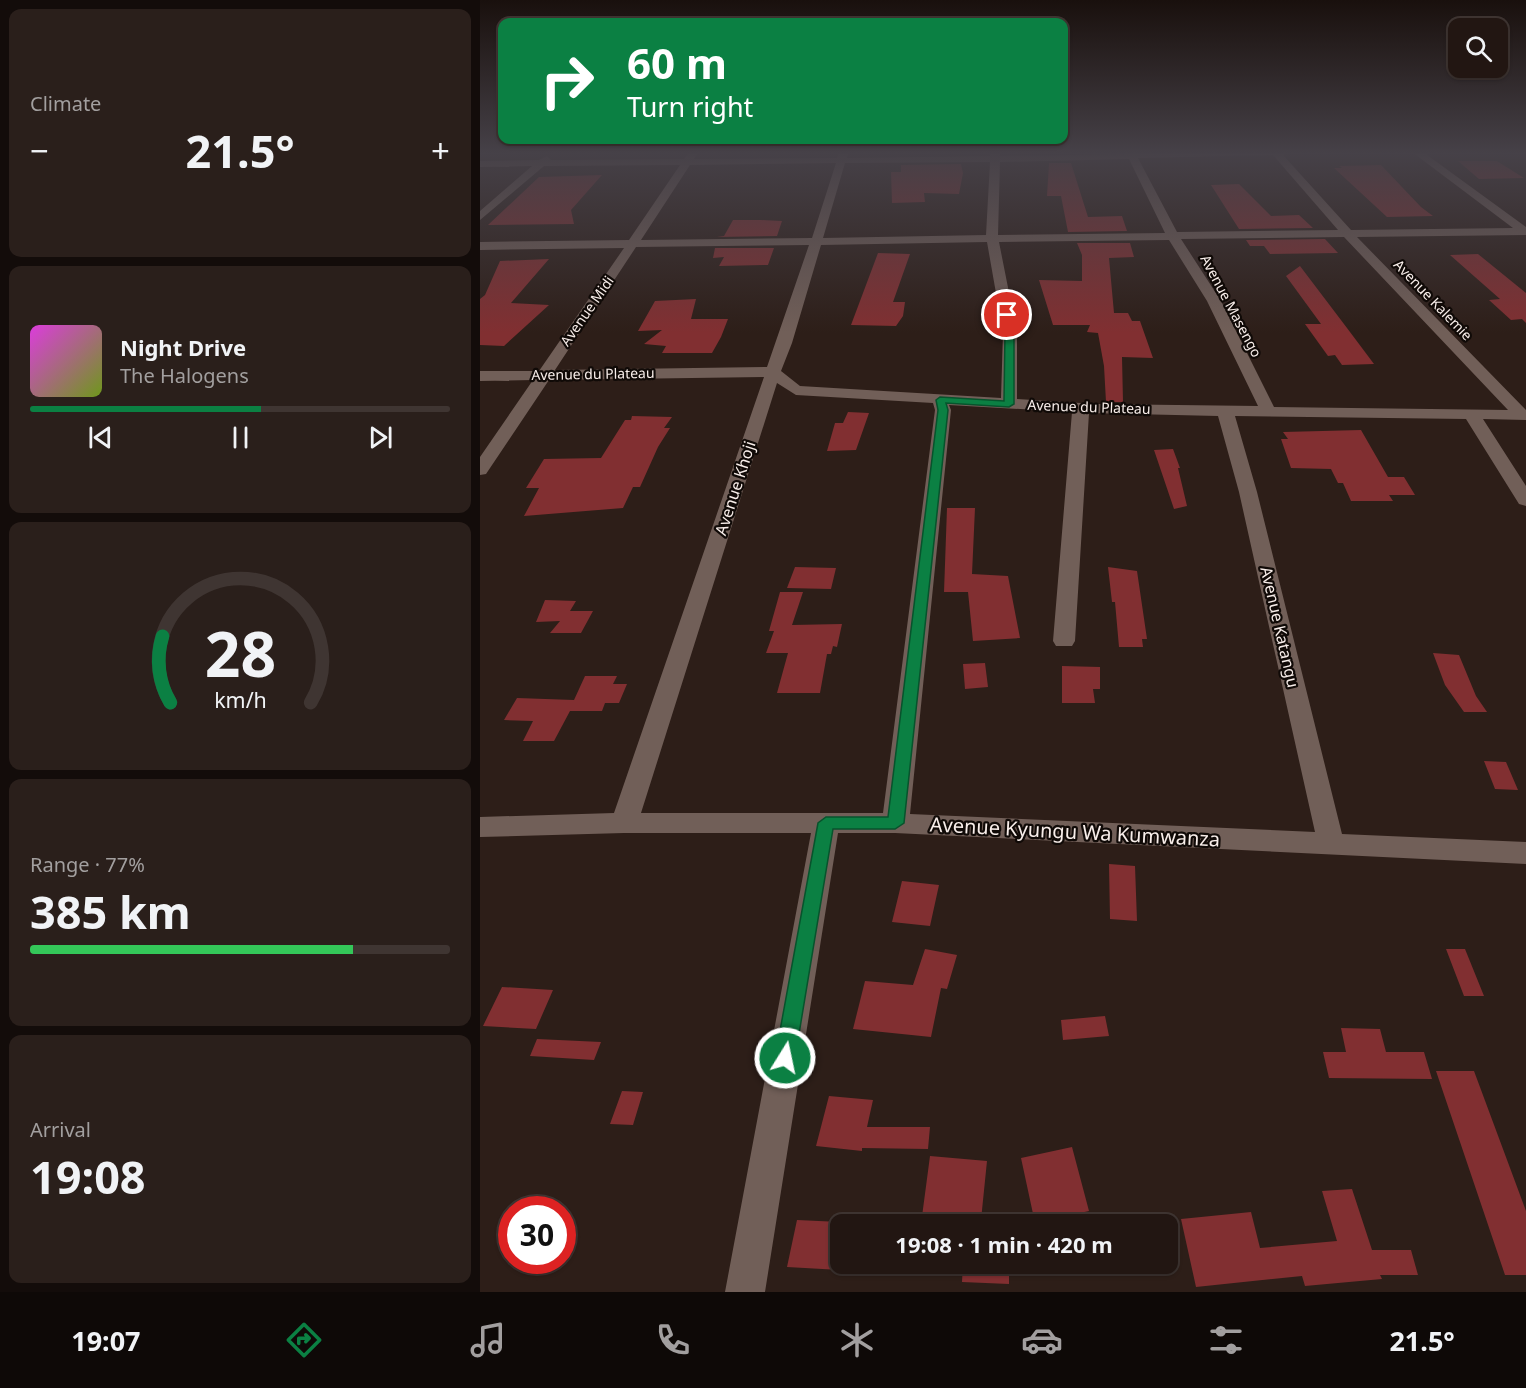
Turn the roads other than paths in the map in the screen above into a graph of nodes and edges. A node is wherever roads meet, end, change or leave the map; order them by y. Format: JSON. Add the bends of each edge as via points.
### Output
{"nodes":[{"id":1,"x":654,"y":212,"type":"edge"},
{"id":2,"x":826,"y":212,"type":"edge"},
{"id":3,"x":993,"y":212,"type":"edge"},
{"id":4,"x":1161,"y":212,"type":"edge"},
{"id":5,"x":1328,"y":212,"type":"edge"},
{"id":6,"x":1499,"y":212,"type":"edge"},
{"id":7,"x":1525,"y":231,"type":"edge"},
{"id":8,"x":1348,"y":234,"type":"junction"},
{"id":9,"x":1173,"y":236,"type":"junction"},
{"id":10,"x":992,"y":239,"type":"junction"},
{"id":11,"x":816,"y":243,"type":"junction"},
{"id":12,"x":632,"y":244,"type":"junction"},
{"id":13,"x":480,"y":246,"type":"edge"},
{"id":14,"x":773,"y":372,"type":"junction"},
{"id":15,"x":542,"y":375,"type":"junction"},
{"id":16,"x":480,"y":376,"type":"edge"},
{"id":17,"x":940,"y":400,"type":"junction"},
{"id":18,"x":1009,"y":404,"type":"junction"},
{"id":19,"x":1081,"y":408,"type":"junction"},
{"id":20,"x":1225,"y":411,"type":"junction"},
{"id":21,"x":1268,"y":411,"type":"junction"},
{"id":22,"x":1470,"y":414,"type":"junction"},
{"id":23,"x":1524,"y":415,"type":"edge"},
{"id":24,"x":480,"y":470,"type":"edge"},
{"id":25,"x":1526,"y":500,"type":"edge"},
{"id":26,"x":1064,"y":641,"type":"dead end"},
{"id":27,"x":624,"y":823,"type":"junction"},
{"id":28,"x":826,"y":823,"type":"junction"},
{"id":29,"x":895,"y":823,"type":"junction"},
{"id":30,"x":480,"y":826,"type":"edge"},
{"id":31,"x":1331,"y":844,"type":"junction"},
{"id":32,"x":1526,"y":853,"type":"edge"},
{"id":33,"x":745,"y":1292,"type":"edge"}],
"edges":[{"from":1,"to":12,"type":"street","name":"Avenue Midi"},
{"from":2,"to":11,"type":"street","name":"Avenue Khoji"},
{"from":3,"to":10,"type":"street"},
{"from":4,"to":9,"type":"street","name":"Avenue Masengo"},
{"from":5,"to":8,"type":"street","name":"Avenue Kalemie"},
{"from":6,"to":7,"type":"street"},
{"from":7,"to":8,"type":"street"},
{"from":8,"to":9,"type":"street"},
{"from":8,"to":23,"type":"street","name":"Avenue Kalemie"},
{"from":9,"to":10,"type":"street"},
{"from":9,"to":21,"type":"street","name":"Avenue Masengo","via":[[1214,301]]},
{"from":10,"to":11,"type":"street"},
{"from":10,"to":18,"type":"street","via":[[1010,333]]},
{"from":11,"to":12,"type":"street"},
{"from":11,"to":14,"type":"street","name":"Avenue Khoji"},
{"from":12,"to":13,"type":"street"},
{"from":12,"to":15,"type":"street","name":"Avenue Midi"},
{"from":14,"to":15,"type":"street","name":"Avenue du Plateau"},
{"from":14,"to":17,"type":"street","name":"Avenue du Plateau","via":[[796,390]]},
{"from":14,"to":27,"type":"street","name":"Avenue Khoji"},
{"from":15,"to":16,"type":"street","name":"Avenue du Plateau"},
{"from":15,"to":24,"type":"street","name":"Avenue Midi"},
{"from":17,"to":18,"type":"street","name":"Avenue du Plateau"},
{"from":17,"to":29,"type":"street","via":[[943,410]]},
{"from":18,"to":19,"type":"street","name":"Avenue du Plateau"},
{"from":19,"to":20,"type":"street","name":"Avenue du Plateau"},
{"from":19,"to":26,"type":"street"},
{"from":20,"to":21,"type":"street","name":"Avenue du Plateau"},
{"from":20,"to":31,"type":"street","name":"Avenue Katangu","via":[[1248,492]]},
{"from":21,"to":22,"type":"street","name":"Avenue du Plateau"},
{"from":22,"to":23,"type":"street","name":"Avenue du Plateau"},
{"from":22,"to":25,"type":"street"},
{"from":27,"to":28,"type":"street","name":"Avenue Kyungu Wa Kumwanza"},
{"from":27,"to":30,"type":"street","name":"Avenue Kyungu Wa Kumwanza"},
{"from":28,"to":29,"type":"street","name":"Avenue Kyungu Wa Kumwanza"},
{"from":28,"to":33,"type":"street"},
{"from":29,"to":31,"type":"street","name":"Avenue Kyungu Wa Kumwanza"},
{"from":31,"to":32,"type":"street","name":"Avenue Kyungu Wa Kumwanza"}]}
